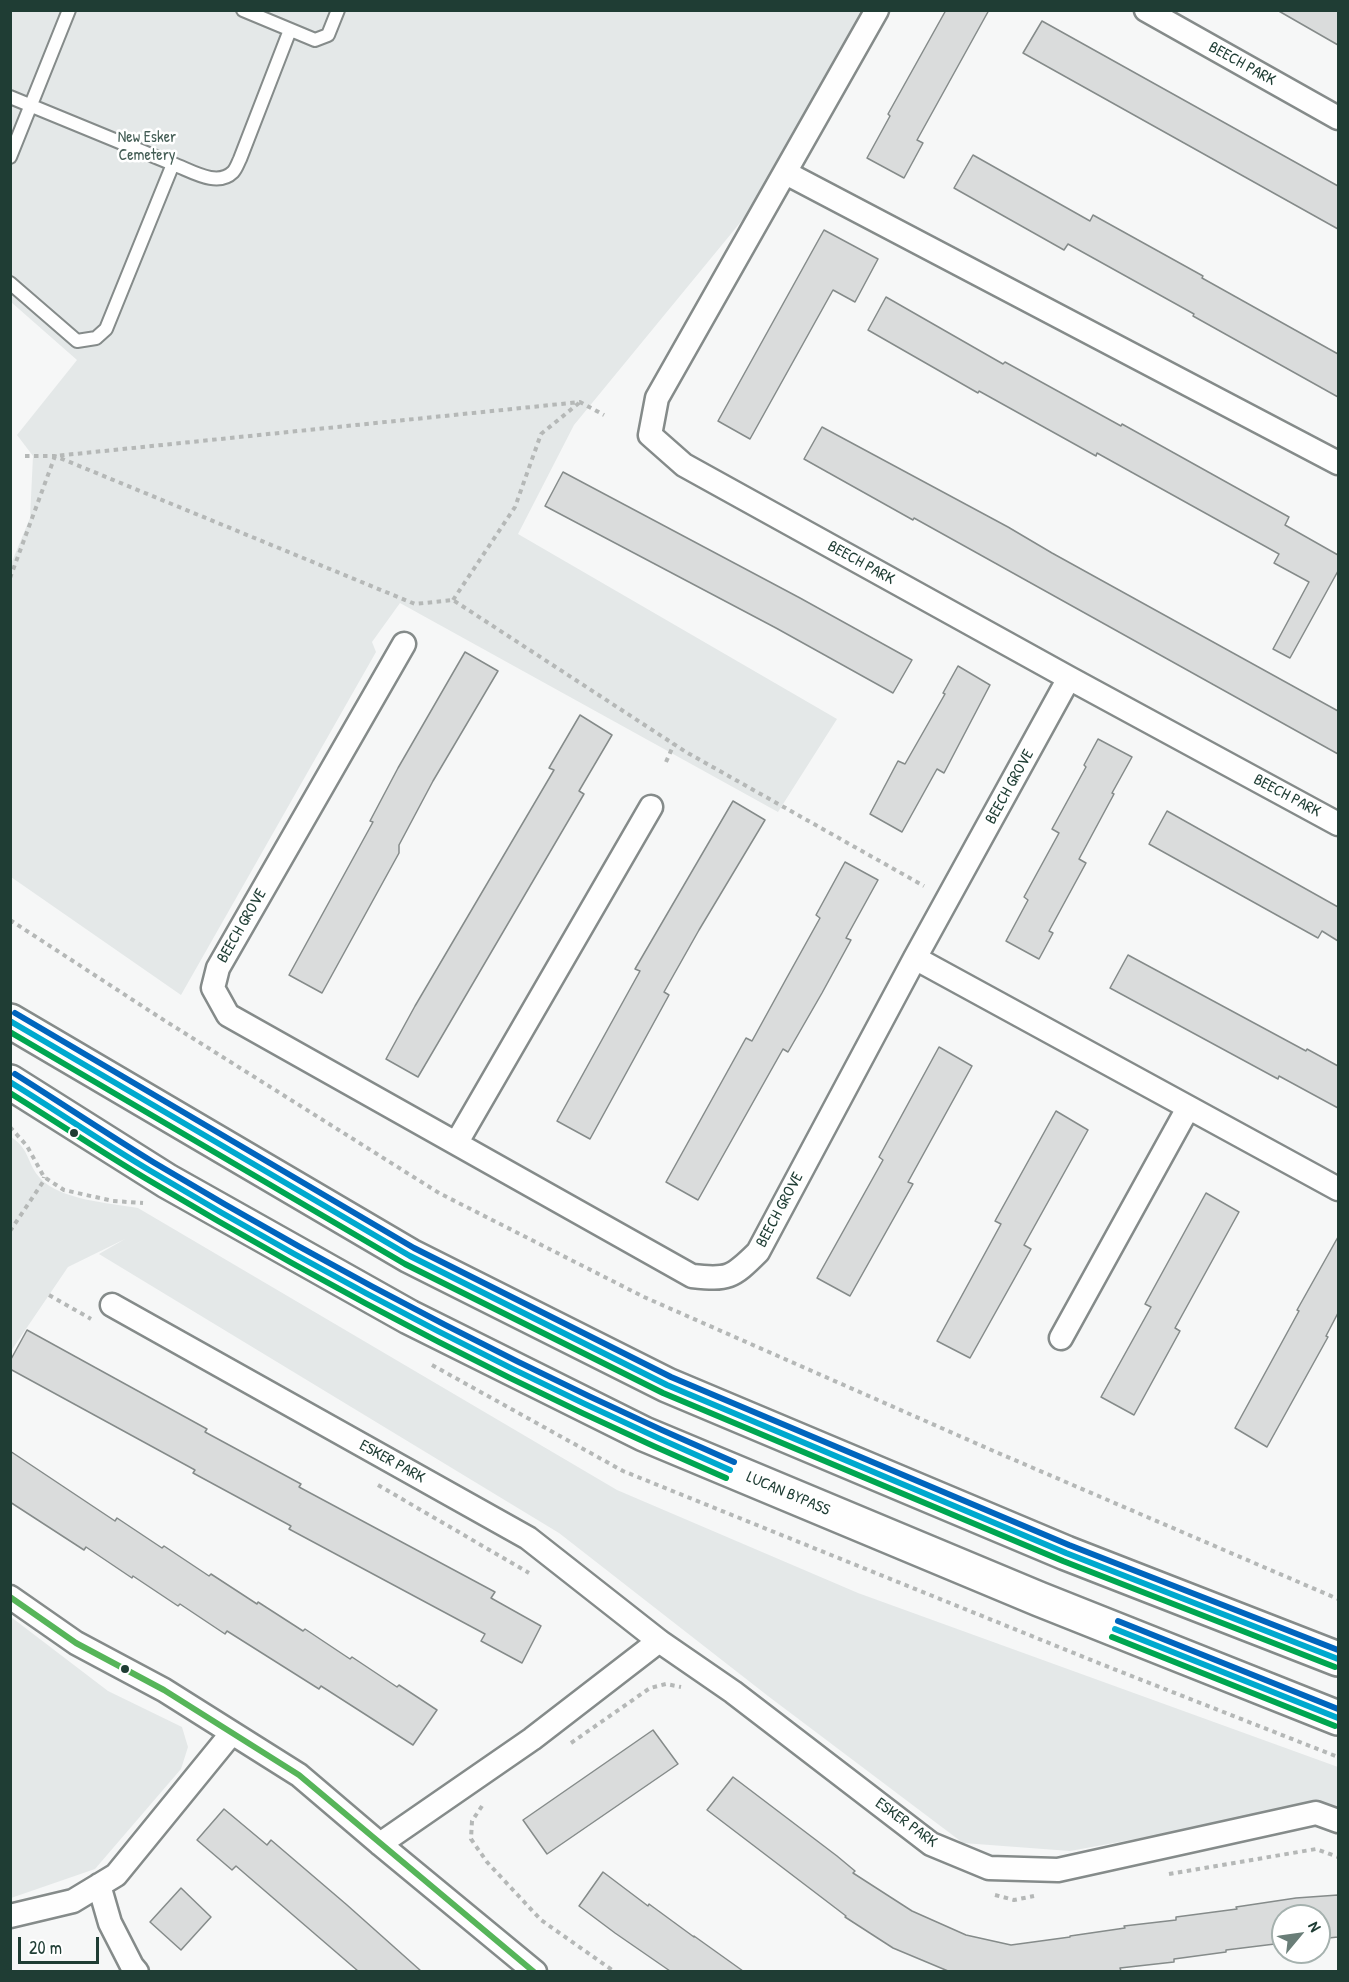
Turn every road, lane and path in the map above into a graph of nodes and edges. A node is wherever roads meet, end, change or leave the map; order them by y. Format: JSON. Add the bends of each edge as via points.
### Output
{"nodes":[{"id":1,"x":69,"y":10,"type":"edge"},
{"id":2,"x":243,"y":10,"type":"edge"},
{"id":3,"x":338,"y":10,"type":"edge"},
{"id":4,"x":877,"y":10,"type":"edge"},
{"id":5,"x":1146,"y":10,"type":"edge"},
{"id":6,"x":290,"y":30,"type":"junction"},
{"id":7,"x":10,"y":97,"type":"edge"},
{"id":8,"x":32,"y":106,"type":"junction"},
{"id":9,"x":1338,"y":118,"type":"edge"},
{"id":10,"x":10,"y":157,"type":"edge"},
{"id":11,"x":173,"y":164,"type":"junction"},
{"id":12,"x":786,"y":173,"type":"junction"},
{"id":13,"x":10,"y":283,"type":"edge"},
{"id":14,"x":580,"y":402,"type":"junction"},
{"id":15,"x":604,"y":415,"type":"dead end"},
{"id":16,"x":25,"y":456,"type":"dead end"},
{"id":17,"x":56,"y":456,"type":"junction"},
{"id":18,"x":1338,"y":464,"type":"edge"},
{"id":19,"x":10,"y":578,"type":"edge"},
{"id":20,"x":453,"y":600,"type":"junction"},
{"id":21,"x":404,"y":644,"type":"dead end"},
{"id":22,"x":1069,"y":678,"type":"junction"},
{"id":23,"x":674,"y":744,"type":"junction"},
{"id":24,"x":666,"y":762,"type":"dead end"},
{"id":25,"x":651,"y":807,"type":"dead end"},
{"id":26,"x":1338,"y":824,"type":"edge"},
{"id":27,"x":924,"y":886,"type":"dead end"},
{"id":28,"x":915,"y":958,"type":"junction"},
{"id":29,"x":10,"y":1021,"type":"edge"},
{"id":30,"x":10,"y":1082,"type":"edge"},
{"id":31,"x":1188,"y":1108,"type":"junction"},
{"id":32,"x":457,"y":1142,"type":"junction"},
{"id":33,"x":44,"y":1177,"type":"dead end"},
{"id":34,"x":1338,"y":1189,"type":"edge"},
{"id":35,"x":10,"y":1232,"type":"edge"},
{"id":36,"x":112,"y":1305,"type":"dead end"},
{"id":37,"x":1061,"y":1338,"type":"dead end"},
{"id":38,"x":10,"y":1597,"type":"edge"},
{"id":39,"x":659,"y":1641,"type":"junction"},
{"id":40,"x":1338,"y":1659,"type":"edge"},
{"id":41,"x":687,"y":1689,"type":"dead end"},
{"id":42,"x":1338,"y":1718,"type":"edge"},
{"id":43,"x":231,"y":1734,"type":"junction"},
{"id":44,"x":566,"y":1747,"type":"dead end"},
{"id":45,"x":482,"y":1805,"type":"dead end"},
{"id":46,"x":1338,"y":1821,"type":"edge"},
{"id":47,"x":380,"y":1844,"type":"junction"},
{"id":48,"x":1338,"y":1857,"type":"edge"},
{"id":49,"x":1165,"y":1874,"type":"dead end"},
{"id":50,"x":99,"y":1885,"type":"junction"},
{"id":51,"x":992,"y":1894,"type":"dead end"},
{"id":52,"x":1037,"y":1896,"type":"dead end"},
{"id":53,"x":10,"y":1916,"type":"edge"},
{"id":54,"x":137,"y":1971,"type":"edge"},
{"id":55,"x":535,"y":1971,"type":"edge"},
{"id":56,"x":615,"y":1971,"type":"edge"}],
"edges":[{"from":1,"to":8,"type":"lane"},
{"from":2,"to":6,"type":"lane"},
{"from":3,"to":6,"type":"lane","via":[[328,36],[315,40]]},
{"from":4,"to":12,"type":"street","name":"BEECH PARK"},
{"from":5,"to":9,"type":"street","name":"BEECH PARK"},
{"from":6,"to":11,"type":"lane","via":[[232,172],[214,180]]},
{"from":7,"to":8,"type":"lane"},
{"from":8,"to":10,"type":"lane"},
{"from":8,"to":11,"type":"lane"},
{"from":11,"to":13,"type":"lane","via":[[106,329],[96,338],[77,341]]},
{"from":12,"to":18,"type":"street"},
{"from":12,"to":22,"type":"street","name":"BEECH PARK","via":[[657,398],[650,435],[684,465]]},
{"from":14,"to":15,"type":"path"},
{"from":14,"to":17,"type":"path"},
{"from":14,"to":20,"type":"path","via":[[541,434],[515,507]]},
{"from":16,"to":17,"type":"path"},
{"from":17,"to":19,"type":"path"},
{"from":17,"to":20,"type":"path","via":[[415,604]]},
{"from":20,"to":23,"type":"path"},
{"from":21,"to":32,"type":"street","name":"BEECH GROVE","via":[[218,968],[213,988],[228,1014]]},
{"from":22,"to":26,"type":"street","name":"BEECH PARK"},
{"from":22,"to":28,"type":"street","name":"BEECH GROVE"},
{"from":23,"to":24,"type":"path"},
{"from":23,"to":27,"type":"path"},
{"from":25,"to":32,"type":"street"},
{"from":28,"to":31,"type":"street"},
{"from":28,"to":32,"type":"street","name":"BEECH GROVE","via":[[758,1252],[741,1269],[720,1279],[692,1276]]},
{"from":29,"to":40,"type":"highway","via":[[410,1256],[667,1385],[1066,1553]]},
{"from":30,"to":42,"type":"highway","name":"LUCAN BYPASS","via":[[167,1181],[409,1317],[644,1434],[1038,1599]]},
{"from":31,"to":34,"type":"street"},
{"from":31,"to":37,"type":"street"},
{"from":33,"to":35,"type":"path"},
{"from":36,"to":39,"type":"street","name":"ESKER PARK","via":[[528,1538]]},
{"from":38,"to":43,"type":"street","via":[[75,1643],[164,1690]]},
{"from":39,"to":46,"type":"street","name":"ESKER PARK","via":[[734,1692],[931,1844],[989,1868],[1058,1870],[1316,1814]]},
{"from":39,"to":47,"type":"street","via":[[532,1739]]},
{"from":41,"to":44,"type":"path","via":[[666,1684],[650,1688]]},
{"from":43,"to":47,"type":"street","via":[[299,1775]]},
{"from":43,"to":50,"type":"street","via":[[116,1875]]},
{"from":45,"to":56,"type":"path","via":[[472,1821],[471,1839],[488,1862],[541,1920]]},
{"from":47,"to":55,"type":"street"},
{"from":48,"to":49,"type":"path","via":[[1316,1849]]},
{"from":50,"to":53,"type":"street","via":[[73,1901]]},
{"from":50,"to":54,"type":"street","via":[[110,1923]]},
{"from":51,"to":52,"type":"path","via":[[1014,1900]]}]}
